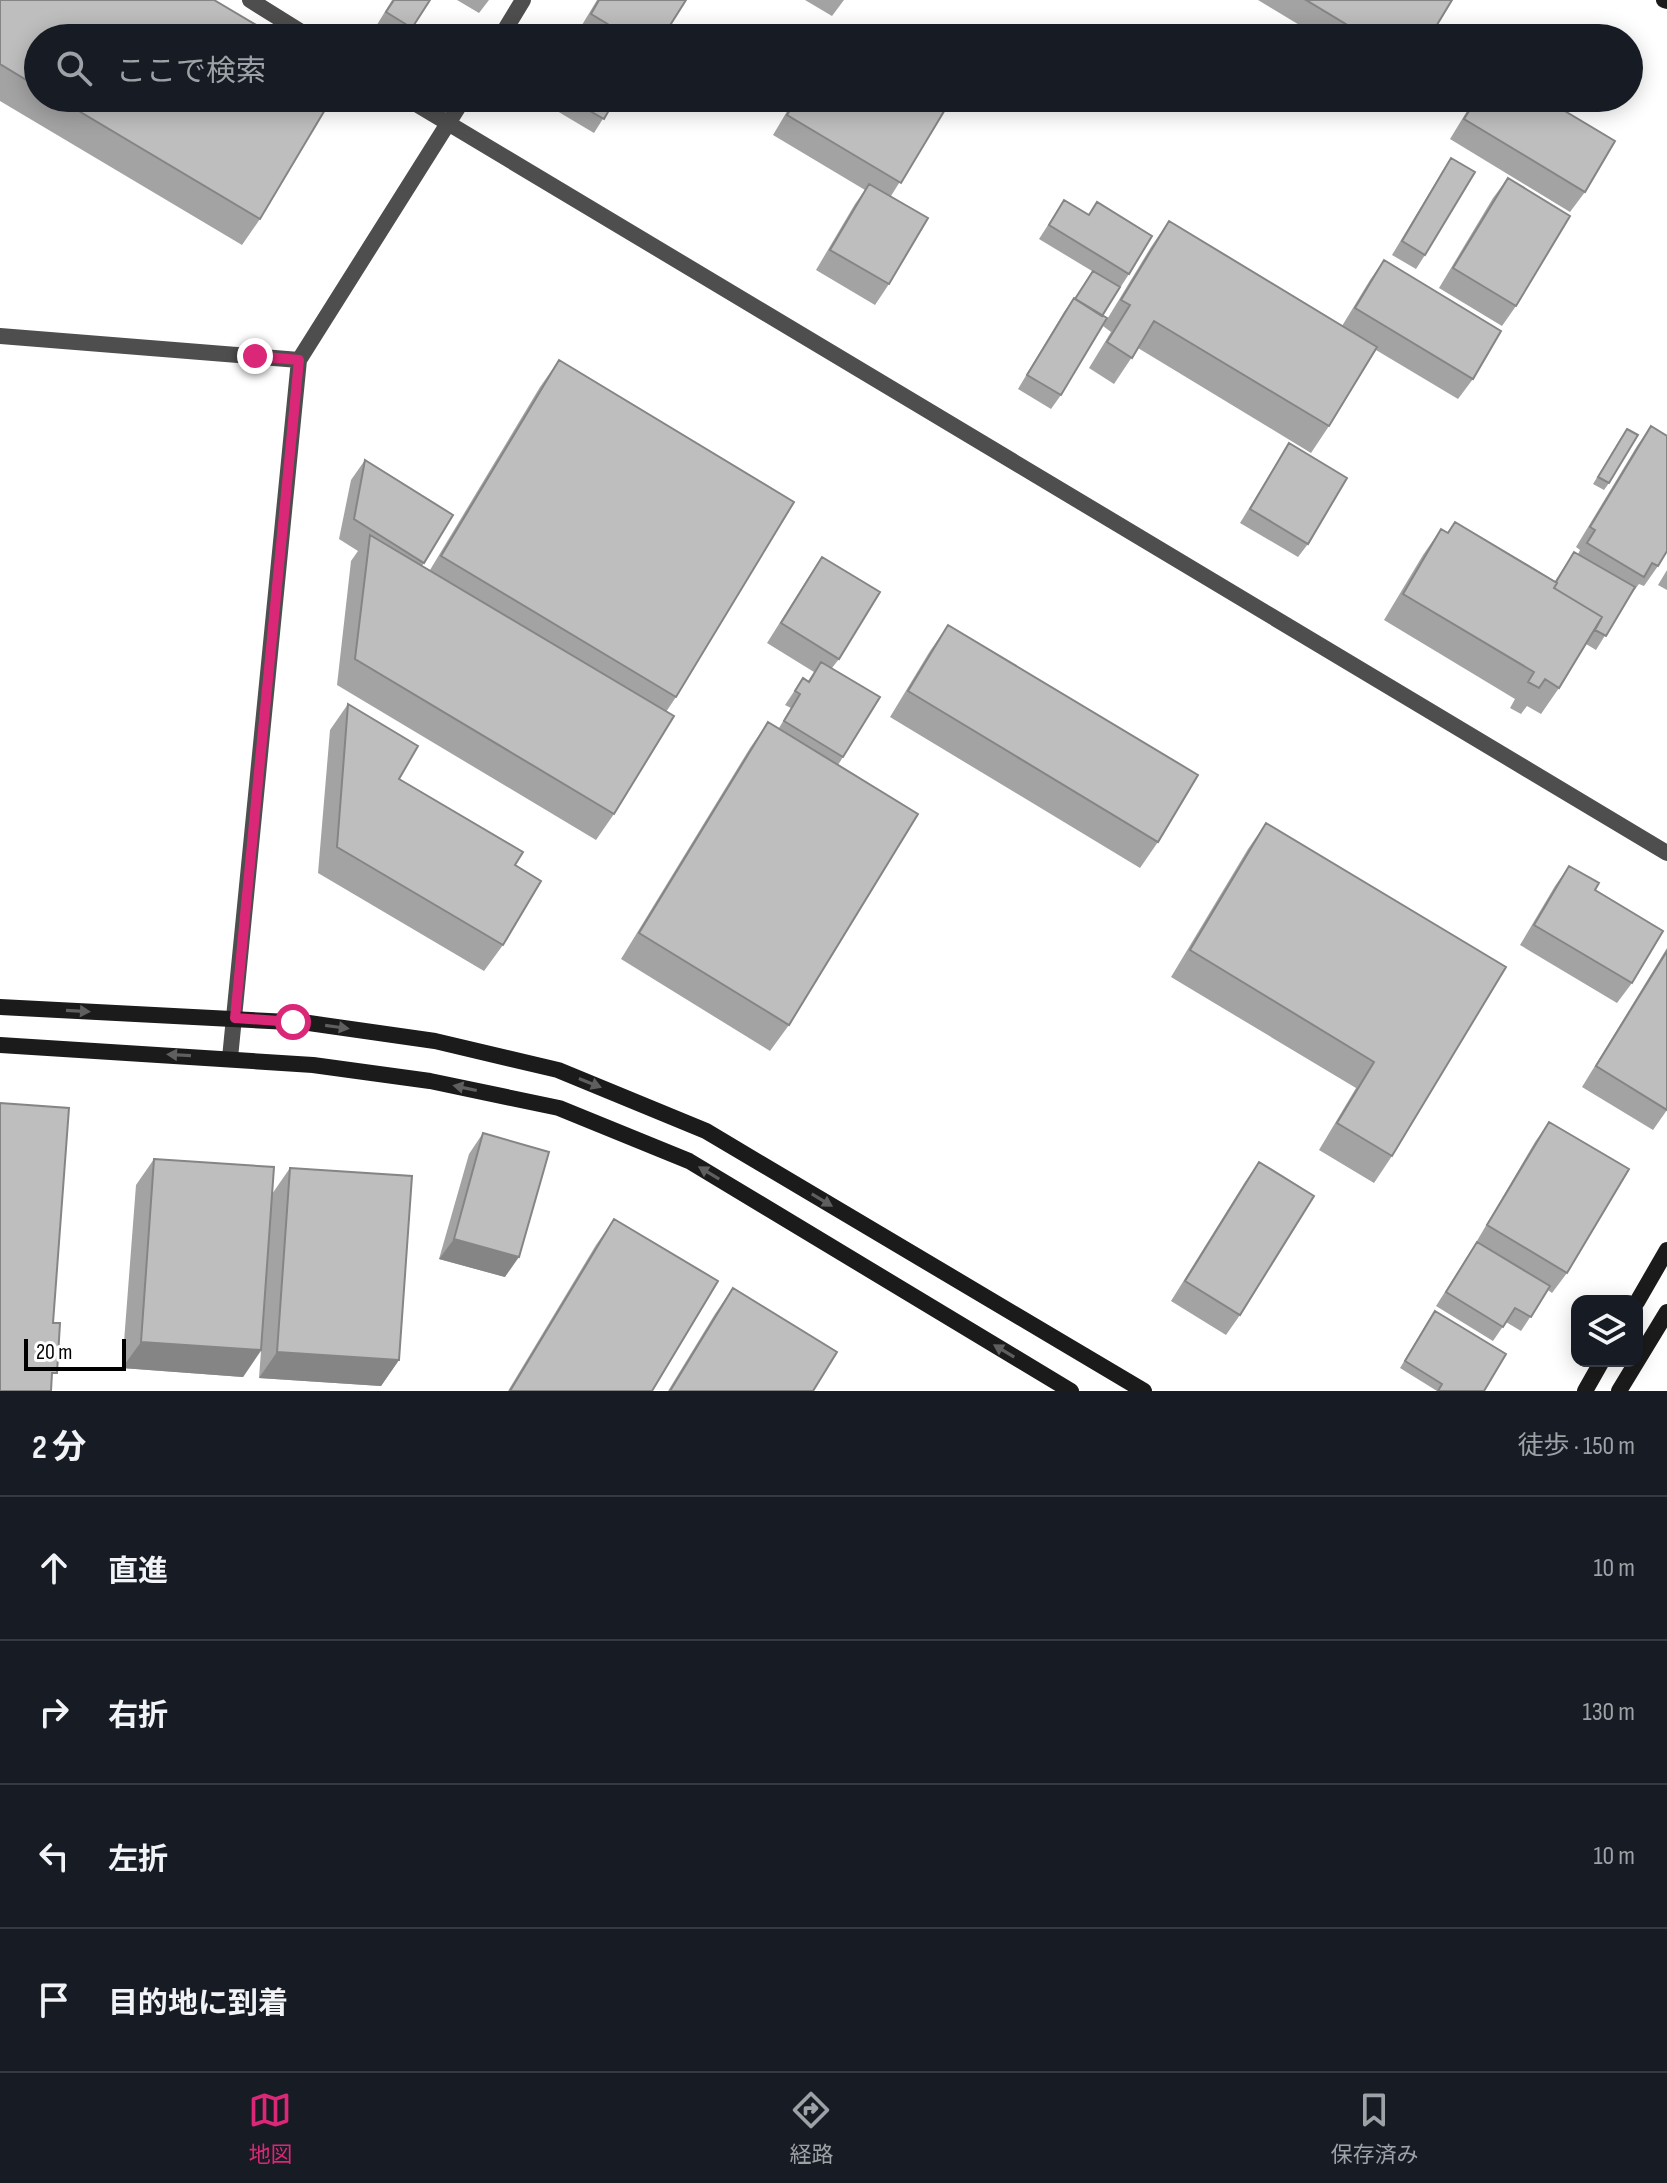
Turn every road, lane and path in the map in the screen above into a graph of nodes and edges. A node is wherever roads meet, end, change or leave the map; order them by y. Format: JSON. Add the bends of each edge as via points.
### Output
{"nodes":[{"id":1,"x":250,"y":0,"type":"edge"},
{"id":2,"x":523,"y":0,"type":"edge"},
{"id":3,"x":289,"y":24,"type":"edge"},
{"id":4,"x":508,"y":24,"type":"edge"},
{"id":5,"x":429,"y":112,"type":"edge"},
{"id":6,"x":455,"y":112,"type":"edge"},
{"id":7,"x":448,"y":124,"type":"junction"},
{"id":8,"x":0,"y":336,"type":"edge"},
{"id":9,"x":299,"y":360,"type":"junction"},
{"id":10,"x":1667,"y":853,"type":"edge"},
{"id":11,"x":0,"y":1007,"type":"edge"},
{"id":12,"x":235,"y":1018,"type":"junction"},
{"id":13,"x":0,"y":1045,"type":"edge"},
{"id":14,"x":230,"y":1058,"type":"junction"},
{"id":15,"x":1667,"y":1250,"type":"edge"},
{"id":16,"x":1641,"y":1295,"type":"edge"},
{"id":17,"x":1667,"y":1312,"type":"edge"},
{"id":18,"x":1599,"y":1367,"type":"edge"},
{"id":19,"x":1071,"y":1391,"type":"edge"},
{"id":20,"x":1144,"y":1391,"type":"edge"},
{"id":21,"x":1585,"y":1391,"type":"edge"},
{"id":22,"x":1619,"y":1391,"type":"edge"}],
"edges":[{"from":1,"to":3,"type":"street"},
{"from":2,"to":4,"type":"street"},
{"from":5,"to":7,"type":"street"},
{"from":6,"to":7,"type":"street"},
{"from":7,"to":9,"type":"street"},
{"from":7,"to":10,"type":"street"},
{"from":8,"to":9,"type":"street"},
{"from":9,"to":12,"type":"street"},
{"from":11,"to":12,"type":"street","one_way":true},
{"from":12,"to":14,"type":"street"},
{"from":12,"to":20,"type":"street","one_way":true,"via":[[435,1041],[588,1082],[706,1131]]},
{"from":14,"to":13,"type":"street","one_way":true},
{"from":19,"to":14,"type":"street","one_way":true,"via":[[689,1161],[559,1108],[430,1081]]},
{"from":15,"to":16,"type":"street"},
{"from":17,"to":22,"type":"street"},
{"from":18,"to":21,"type":"street"}]}
